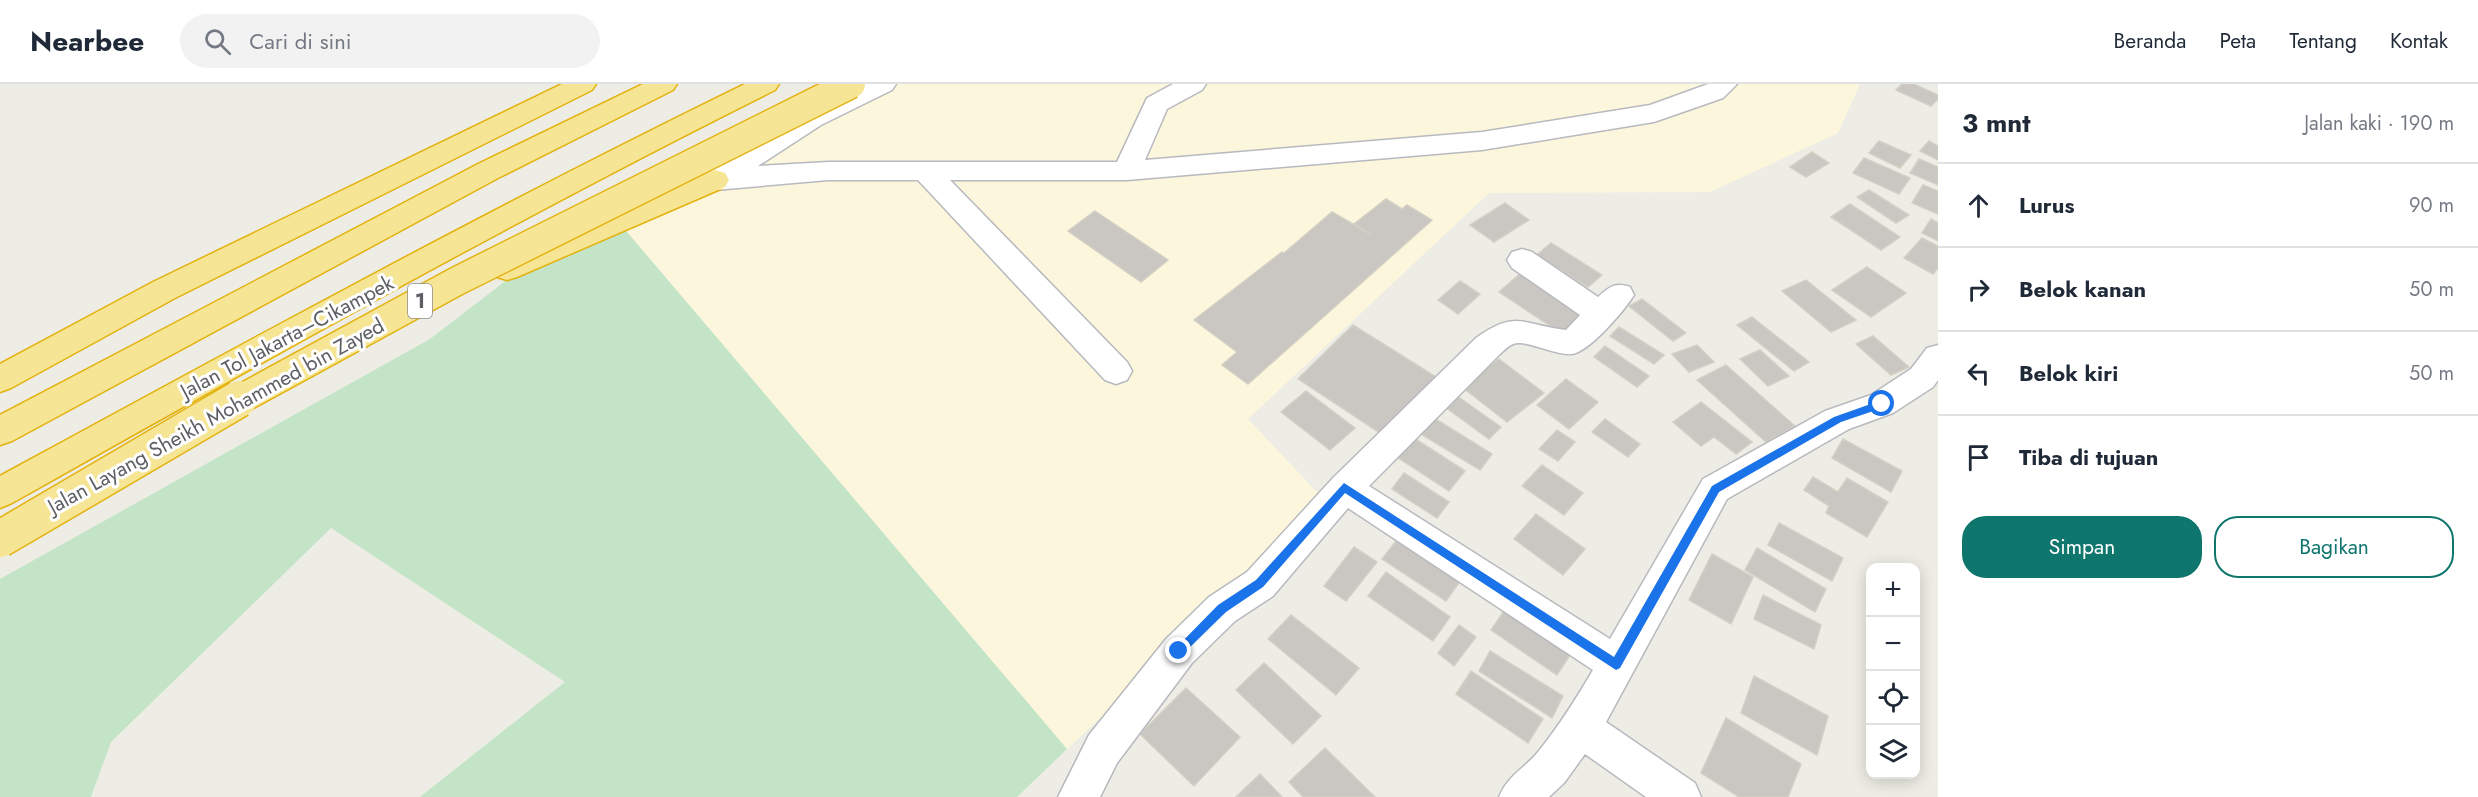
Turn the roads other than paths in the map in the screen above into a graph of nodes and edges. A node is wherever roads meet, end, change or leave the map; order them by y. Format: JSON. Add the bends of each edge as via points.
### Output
{"nodes":[{"id":1,"x":583,"y":84,"type":"edge"},
{"id":2,"x":664,"y":84,"type":"edge"},
{"id":3,"x":766,"y":84,"type":"edge"},
{"id":4,"x":851,"y":84,"type":"edge"},
{"id":5,"x":882,"y":84,"type":"edge"},
{"id":6,"x":1193,"y":84,"type":"edge"},
{"id":7,"x":1724,"y":84,"type":"edge"},
{"id":8,"x":924,"y":170,"type":"junction"},
{"id":9,"x":1127,"y":171,"type":"junction"},
{"id":10,"x":715,"y":180,"type":"junction"},
{"id":11,"x":1522,"y":260,"type":"dead end"},
{"id":12,"x":258,"y":350,"type":"junction"},
{"id":13,"x":1938,"y":357,"type":"edge"},
{"id":14,"x":1116,"y":371,"type":"dead end"},
{"id":15,"x":0,"y":379,"type":"edge"},
{"id":16,"x":0,"y":431,"type":"edge"},
{"id":17,"x":1344,"y":488,"type":"junction"},
{"id":18,"x":0,"y":493,"type":"edge"},
{"id":19,"x":0,"y":539,"type":"edge"},
{"id":20,"x":1616,"y":664,"type":"junction"},
{"id":21,"x":1581,"y":728,"type":"junction"},
{"id":22,"x":1078,"y":797,"type":"edge"},
{"id":23,"x":1519,"y":797,"type":"edge"},
{"id":24,"x":1681,"y":797,"type":"edge"}],
"edges":[{"from":1,"to":15,"type":"highway","via":[[164,290]]},
{"from":2,"to":16,"type":"highway","via":[[488,171]]},
{"from":3,"to":12,"type":"highway","name":"Jalan Tol Jakarta–Cikampek","number":"1"},
{"from":4,"to":19,"type":"highway","name":"Jalan Layang Sheikh Mohammed bin Zayed","number":"1","bridge":true,"via":[[457,281],[223,408]]},
{"from":5,"to":10,"type":"street","via":[[812,119]]},
{"from":6,"to":9,"type":"street","via":[[1156,104]]},
{"from":7,"to":9,"type":"street","via":[[1714,92],[1654,112],[1482,141]]},
{"from":8,"to":9,"type":"street"},
{"from":8,"to":10,"type":"street","via":[[758,174]]},
{"from":8,"to":14,"type":"street"},
{"from":10,"to":12,"type":"highway","via":[[413,308],[345,332]]},
{"from":11,"to":17,"type":"street","via":[[1611,305],[1573,342],[1561,343],[1525,331],[1507,333],[1487,347]]},
{"from":12,"to":18,"type":"highway","name":"Jalan Tol Jakarta–Cikampek","number":"1"},
{"from":13,"to":20,"type":"street","via":[[1922,378],[1882,404],[1837,420],[1715,489]]},
{"from":17,"to":20,"type":"street"},
{"from":17,"to":22,"type":"street","via":[[1260,584],[1222,609],[1179,651],[1109,740]]},
{"from":20,"to":21,"type":"street"},
{"from":21,"to":23,"type":"street","via":[[1551,769]]},
{"from":21,"to":24,"type":"street"}]}
